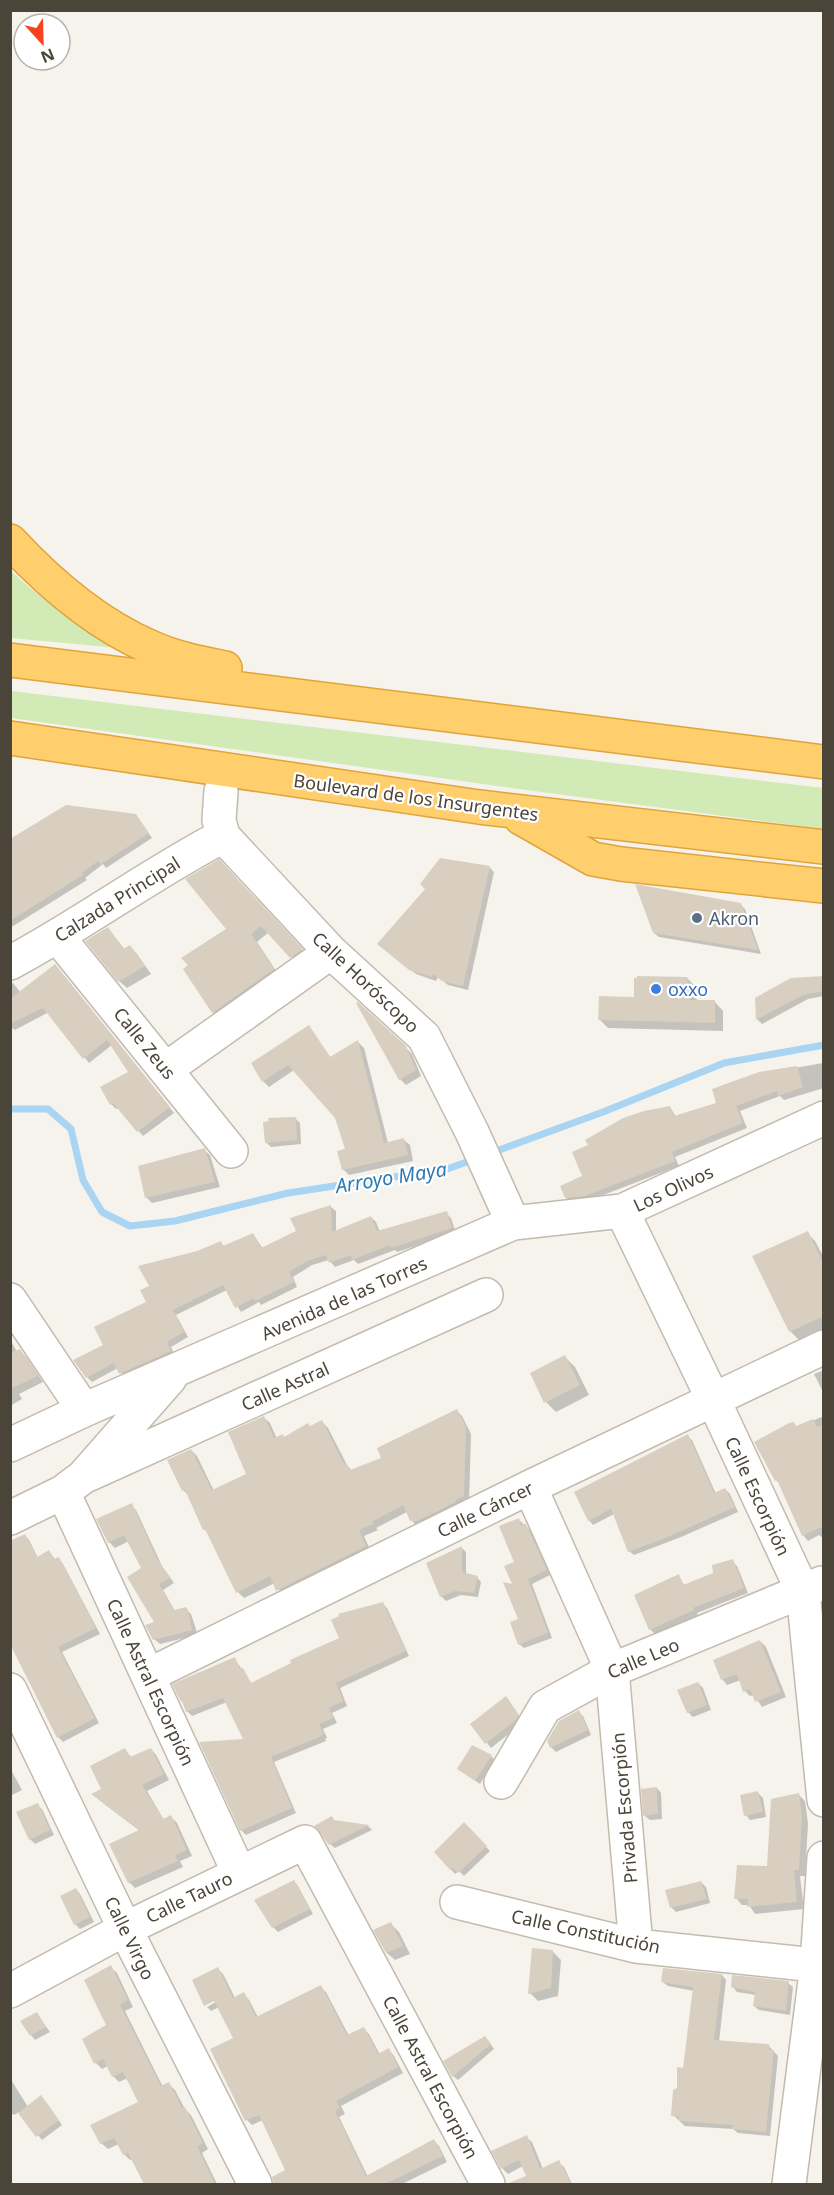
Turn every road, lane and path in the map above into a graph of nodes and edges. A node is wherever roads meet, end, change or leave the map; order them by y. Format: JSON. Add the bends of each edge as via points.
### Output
{"nodes":[{"id":1,"x":10,"y":541,"type":"edge"},
{"id":2,"x":10,"y":660,"type":"edge"},
{"id":3,"x":477,"y":718,"type":"junction"},
{"id":4,"x":10,"y":738,"type":"edge"},
{"id":5,"x":10,"y":758,"type":"edge"},
{"id":6,"x":824,"y":762,"type":"edge"},
{"id":7,"x":221,"y":791,"type":"junction"},
{"id":8,"x":494,"y":809,"type":"junction"},
{"id":9,"x":223,"y":836,"type":"junction"},
{"id":10,"x":824,"y":847,"type":"edge"},
{"id":11,"x":824,"y":886,"type":"edge"},
{"id":12,"x":58,"y":937,"type":"junction"},
{"id":13,"x":331,"y":952,"type":"junction"},
{"id":14,"x":10,"y":963,"type":"edge"},
{"id":15,"x":166,"y":1068,"type":"junction"},
{"id":16,"x":824,"y":1118,"type":"edge"},
{"id":17,"x":231,"y":1151,"type":"dead end"},
{"id":18,"x":622,"y":1211,"type":"junction"},
{"id":19,"x":513,"y":1223,"type":"junction"},
{"id":20,"x":486,"y":1295,"type":"dead end"},
{"id":21,"x":10,"y":1300,"type":"edge"},
{"id":22,"x":824,"y":1347,"type":"edge"},
{"id":23,"x":175,"y":1372,"type":"junction"},
{"id":24,"x":713,"y":1399,"type":"junction"},
{"id":25,"x":84,"y":1410,"type":"junction"},
{"id":26,"x":10,"y":1445,"type":"edge"},
{"id":27,"x":73,"y":1484,"type":"junction"},
{"id":28,"x":530,"y":1488,"type":"junction"},
{"id":29,"x":10,"y":1518,"type":"edge"},
{"id":30,"x":813,"y":1587,"type":"edge"},
{"id":31,"x":612,"y":1670,"type":"junction"},
{"id":32,"x":149,"y":1675,"type":"junction"},
{"id":33,"x":10,"y":1690,"type":"edge"},
{"id":34,"x":501,"y":1782,"type":"dead end"},
{"id":35,"x":824,"y":1800,"type":"edge"},
{"id":36,"x":305,"y":1842,"type":"joint"},
{"id":37,"x":824,"y":1858,"type":"edge"},
{"id":38,"x":239,"y":1873,"type":"junction"},
{"id":39,"x":457,"y":1902,"type":"dead end"},
{"id":40,"x":125,"y":1929,"type":"junction"},
{"id":41,"x":636,"y":1946,"type":"junction"},
{"id":42,"x":820,"y":1965,"type":"edge"},
{"id":43,"x":10,"y":1991,"type":"edge"},
{"id":44,"x":255,"y":2184,"type":"edge"},
{"id":45,"x":488,"y":2184,"type":"edge"},
{"id":46,"x":789,"y":2184,"type":"edge"}],
"edges":[{"from":1,"to":3,"type":"highway","via":[[70,596],[115,629],[150,647],[189,661]]},
{"from":2,"to":3,"type":"highway"},
{"from":3,"to":6,"type":"highway"},
{"from":4,"to":8,"type":"highway","name":"Boulevard de los Insurgentes"},
{"from":5,"to":7,"type":"highway"},
{"from":7,"to":8,"type":"highway","via":[[296,799]]},
{"from":7,"to":9,"type":"street","via":[[219,819]]},
{"from":8,"to":10,"type":"highway","name":"Boulevard de los Insurgentes"},
{"from":8,"to":11,"type":"highway","via":[[593,859]]},
{"from":9,"to":12,"type":"street","name":"Calzada Principal","via":[[182,857]]},
{"from":9,"to":13,"type":"street","name":"Calle Horóscopo"},
{"from":12,"to":14,"type":"street","name":"Calzada Principal"},
{"from":12,"to":15,"type":"street","name":"Calle Zeus"},
{"from":13,"to":15,"type":"street"},
{"from":13,"to":19,"type":"street","name":"Calle Horóscopo","via":[[424,1037]]},
{"from":15,"to":17,"type":"street","name":"Calle Zeus"},
{"from":16,"to":18,"type":"street","name":"Los Olivos"},
{"from":18,"to":19,"type":"street","name":"Los Olivos"},
{"from":18,"to":24,"type":"street","name":"Calle Escorpión"},
{"from":19,"to":23,"type":"street","name":"Avenida de las Torres"},
{"from":20,"to":27,"type":"street","name":"Calle Astral"},
{"from":21,"to":25,"type":"street"},
{"from":22,"to":24,"type":"street","name":"Calle Cáncer"},
{"from":23,"to":25,"type":"street","name":"Avenida de las Torres"},
{"from":23,"to":27,"type":"street","name":"Avenida de las Torres"},
{"from":24,"to":28,"type":"street","name":"Calle Cáncer"},
{"from":24,"to":30,"type":"street","name":"Calle Escorpión"},
{"from":25,"to":26,"type":"street","name":"Avenida de las Torres"},
{"from":27,"to":29,"type":"street","name":"Avenida de las Torres"},
{"from":27,"to":32,"type":"street","name":"Calle Astral Escorpión"},
{"from":28,"to":31,"type":"street"},
{"from":28,"to":32,"type":"street","name":"Calle Cáncer"},
{"from":30,"to":31,"type":"street","name":"Calle Leo"},
{"from":30,"to":35,"type":"street","name":"Calle Escorpión"},
{"from":31,"to":34,"type":"street","name":"Calle Leo","via":[[545,1707]]},
{"from":31,"to":41,"type":"street","name":"Privada Escorpión"},
{"from":32,"to":38,"type":"street","name":"Calle Astral Escorpión"},
{"from":33,"to":40,"type":"street","name":"Calle Virgo"},
{"from":36,"to":38,"type":"street","name":"Calle Tauro"},
{"from":36,"to":45,"type":"street","name":"Calle Astral Escorpión"},
{"from":37,"to":42,"type":"street"},
{"from":38,"to":40,"type":"street","name":"Calle Tauro"},
{"from":39,"to":41,"type":"street","name":"Calle Constitución"},
{"from":40,"to":43,"type":"street","name":"Calle Tauro"},
{"from":40,"to":44,"type":"street","name":"Calle Virgo"},
{"from":41,"to":42,"type":"street","name":"Calle Constitución"},
{"from":42,"to":46,"type":"street"}]}
